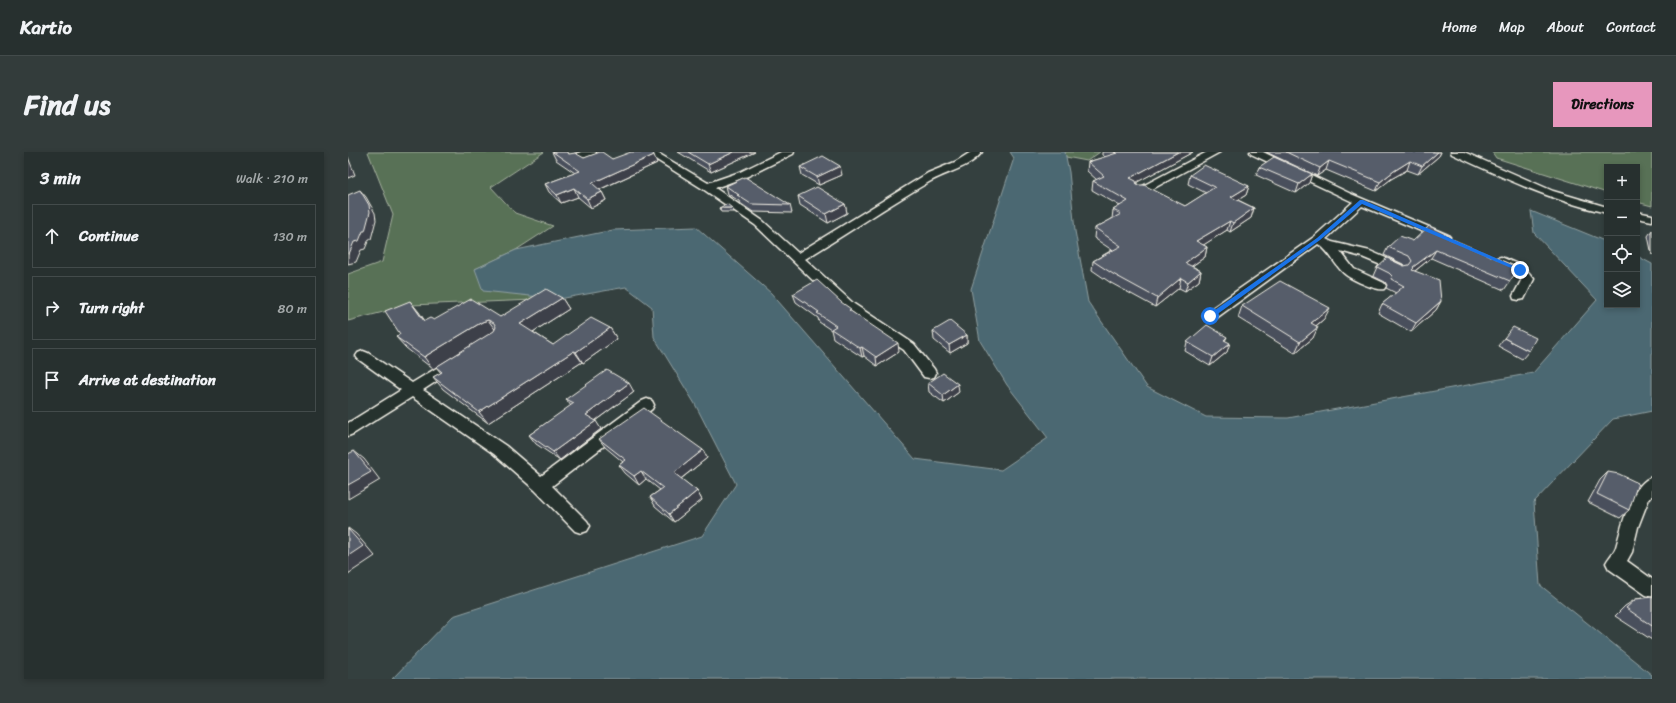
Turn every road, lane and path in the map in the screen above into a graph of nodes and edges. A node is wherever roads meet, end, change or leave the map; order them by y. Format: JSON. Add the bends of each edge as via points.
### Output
{"nodes":[{"id":1,"x":591,"y":152,"type":"edge"},
{"id":2,"x":649,"y":152,"type":"edge"},
{"id":3,"x":789,"y":152,"type":"edge"},
{"id":4,"x":977,"y":152,"type":"edge"},
{"id":5,"x":1215,"y":152,"type":"edge"},
{"id":6,"x":1255,"y":152,"type":"edge"},
{"id":7,"x":1456,"y":152,"type":"edge"},
{"id":8,"x":574,"y":158,"type":"edge"},
{"id":9,"x":707,"y":187,"type":"junction"},
{"id":10,"x":1141,"y":191,"type":"edge"},
{"id":11,"x":1361,"y":202,"type":"junction"},
{"id":12,"x":1604,"y":209,"type":"edge"},
{"id":13,"x":1640,"y":216,"type":"edge"},
{"id":14,"x":1652,"y":218,"type":"edge"},
{"id":15,"x":1455,"y":241,"type":"edge"},
{"id":16,"x":1323,"y":242,"type":"junction"},
{"id":17,"x":1491,"y":256,"type":"edge"},
{"id":18,"x":797,"y":259,"type":"junction"},
{"id":19,"x":1400,"y":269,"type":"edge"},
{"id":20,"x":1380,"y":286,"type":"dead end"},
{"id":21,"x":1519,"y":296,"type":"dead end"},
{"id":22,"x":1210,"y":316,"type":"dead end"},
{"id":23,"x":470,"y":354,"type":"edge"},
{"id":24,"x":363,"y":356,"type":"dead end"},
{"id":25,"x":929,"y":373,"type":"dead end"},
{"id":26,"x":412,"y":390,"type":"junction"},
{"id":27,"x":647,"y":405,"type":"dead end"},
{"id":28,"x":348,"y":430,"type":"edge"},
{"id":29,"x":541,"y":484,"type":"junction"},
{"id":30,"x":1652,"y":484,"type":"edge"},
{"id":31,"x":581,"y":526,"type":"dead end"},
{"id":32,"x":1652,"y":589,"type":"edge"}],
"edges":[{"from":1,"to":8,"type":"street"},
{"from":2,"to":9,"type":"street"},
{"from":3,"to":9,"type":"street","via":[[744,174]]},
{"from":4,"to":18,"type":"street","via":[[894,197]]},
{"from":5,"to":10,"type":"street"},
{"from":6,"to":11,"type":"street"},
{"from":7,"to":12,"type":"street","via":[[1514,180]]},
{"from":9,"to":18,"type":"street","via":[[759,223]]},
{"from":11,"to":15,"type":"street"},
{"from":11,"to":16,"type":"street"},
{"from":13,"to":14,"type":"street"},
{"from":16,"to":19,"type":"street","via":[[1366,254]]},
{"from":16,"to":20,"type":"street","via":[[1350,272]]},
{"from":16,"to":22,"type":"street"},
{"from":17,"to":21,"type":"street","via":[[1520,270],[1528,279]]},
{"from":18,"to":25,"type":"street","via":[[849,306],[909,347]]},
{"from":23,"to":26,"type":"street"},
{"from":24,"to":26,"type":"street"},
{"from":26,"to":28,"type":"street"},
{"from":26,"to":29,"type":"street","via":[[500,450]]},
{"from":27,"to":29,"type":"street"},
{"from":29,"to":31,"type":"street"},
{"from":30,"to":32,"type":"street","via":[[1641,497],[1623,552],[1615,563]]}]}
